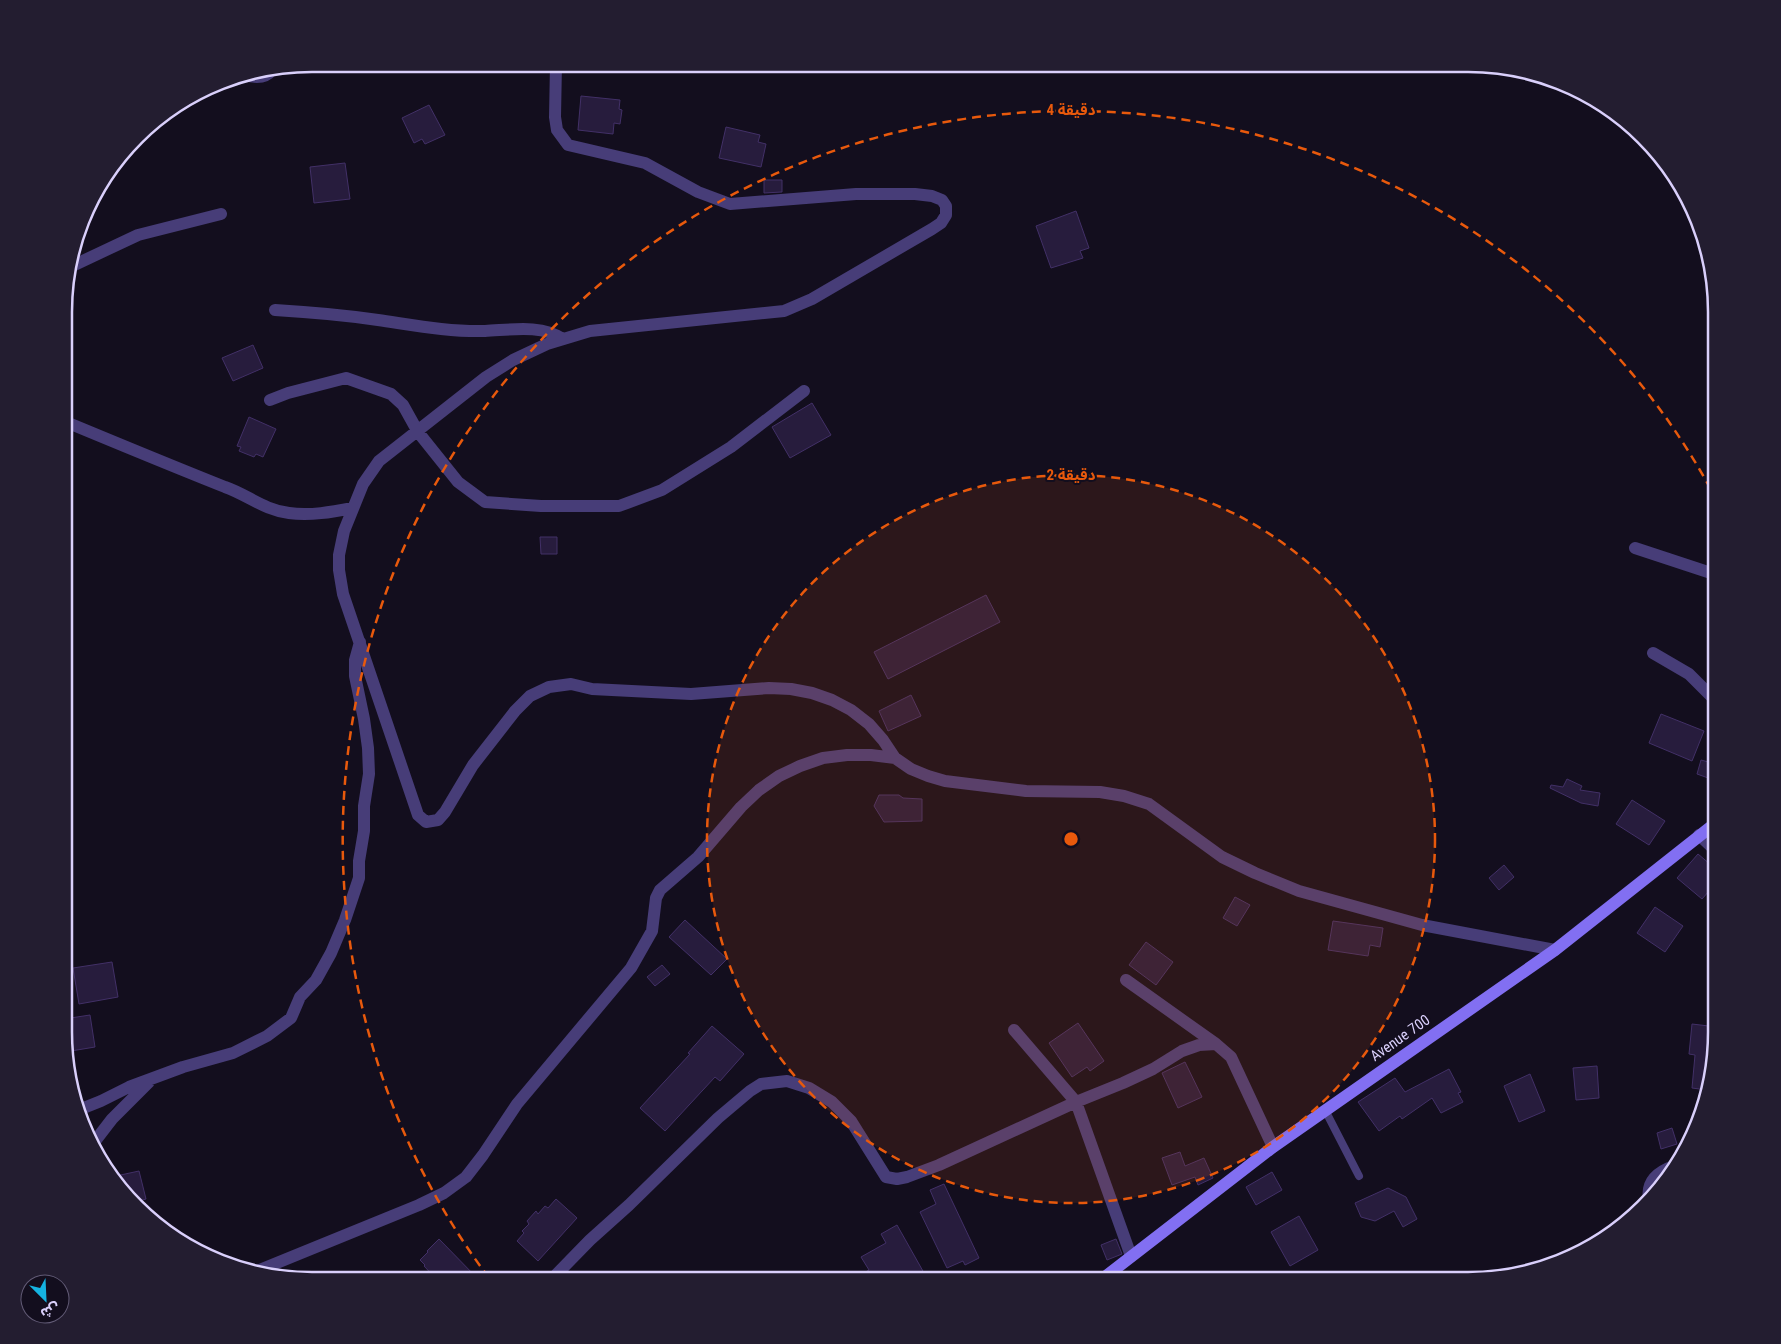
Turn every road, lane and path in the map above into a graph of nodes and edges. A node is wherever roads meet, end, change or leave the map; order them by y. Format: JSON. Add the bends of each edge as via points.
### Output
{"nodes":[{"id":1,"x":556,"y":72,"type":"edge"},
{"id":2,"x":221,"y":214,"type":"dead end"},
{"id":3,"x":78,"y":263,"type":"edge"},
{"id":4,"x":275,"y":310,"type":"dead end"},
{"id":5,"x":563,"y":339,"type":"junction"},
{"id":6,"x":804,"y":391,"type":"dead end"},
{"id":7,"x":270,"y":400,"type":"dead end"},
{"id":8,"x":72,"y":425,"type":"edge"},
{"id":9,"x":418,"y":432,"type":"junction"},
{"id":10,"x":353,"y":508,"type":"junction"},
{"id":11,"x":1635,"y":548,"type":"dead end"},
{"id":12,"x":1709,"y":572,"type":"edge"},
{"id":13,"x":360,"y":642,"type":"junction"},
{"id":14,"x":1653,"y":653,"type":"dead end"},
{"id":15,"x":1709,"y":694,"type":"edge"},
{"id":16,"x":895,"y":758,"type":"junction"},
{"id":17,"x":1709,"y":828,"type":"edge"},
{"id":18,"x":1699,"y":835,"type":"junction"},
{"id":19,"x":1709,"y":844,"type":"edge"},
{"id":20,"x":1555,"y":950,"type":"junction"},
{"id":21,"x":1126,"y":980,"type":"dead end"},
{"id":22,"x":1014,"y":1030,"type":"dead end"},
{"id":23,"x":1216,"y":1044,"type":"junction"},
{"id":24,"x":151,"y":1080,"type":"junction"},
{"id":25,"x":1076,"y":1102,"type":"junction"},
{"id":26,"x":85,"y":1108,"type":"edge"},
{"id":27,"x":1325,"y":1110,"type":"junction"},
{"id":28,"x":97,"y":1138,"type":"edge"},
{"id":29,"x":1273,"y":1147,"type":"junction"},
{"id":30,"x":1663,"y":1172,"type":"edge"},
{"id":31,"x":1359,"y":1176,"type":"dead end"},
{"id":32,"x":1649,"y":1190,"type":"edge"},
{"id":33,"x":1131,"y":1256,"type":"junction"},
{"id":34,"x":267,"y":1267,"type":"edge"},
{"id":35,"x":559,"y":1272,"type":"edge"},
{"id":36,"x":1111,"y":1272,"type":"edge"}],
"edges":[{"from":1,"to":5,"type":"street","via":[[557,130],[568,145],[645,162],[698,192],[730,204],[856,194],[915,194],[932,196],[942,200],[946,206],[946,215],[932,229],[812,299],[784,311],[590,331]]},
{"from":2,"to":3,"type":"street","via":[[138,235]]},
{"from":4,"to":5,"type":"street","via":[[471,331],[536,329],[555,333]]},
{"from":5,"to":9,"type":"street","via":[[513,360],[486,377]]},
{"from":6,"to":9,"type":"street","via":[[731,447],[662,490],[619,506],[485,502],[458,482]]},
{"from":7,"to":9,"type":"street","via":[[346,378],[391,394],[403,405]]},
{"from":8,"to":10,"type":"street","via":[[228,488],[270,509],[304,514]]},
{"from":9,"to":10,"type":"street","via":[[379,461],[363,484]]},
{"from":10,"to":13,"type":"street","via":[[344,531],[339,570],[343,594]]},
{"from":11,"to":12,"type":"street"},
{"from":13,"to":16,"type":"street","via":[[414,805],[426,822],[438,820],[445,812],[472,765],[530,696],[550,687],[571,684],[592,689],[691,694],[783,688],[812,693],[851,710],[869,724]]},
{"from":13,"to":24,"type":"street","via":[[355,676],[364,719],[369,774],[364,831],[359,878],[331,953],[316,980],[300,997],[291,1018],[267,1036],[232,1053]]},
{"from":14,"to":15,"type":"street","via":[[1689,674]]},
{"from":16,"to":20,"type":"street","via":[[911,769],[945,781],[1026,791],[1100,792],[1124,796],[1149,804],[1222,857],[1300,891],[1422,925]]},
{"from":16,"to":34,"type":"street","via":[[872,754],[823,758],[778,776],[758,790],[698,857],[660,890],[652,931],[631,968],[516,1104],[466,1176],[444,1194]]},
{"from":17,"to":18,"type":"main road","name":"Avenue 700"},
{"from":18,"to":19,"type":"street"},
{"from":18,"to":20,"type":"main road","name":"Avenue 700"},
{"from":20,"to":27,"type":"main road","name":"Avenue 700"},
{"from":21,"to":23,"type":"street"},
{"from":22,"to":25,"type":"street"},
{"from":23,"to":25,"type":"street","via":[[1182,1051],[1153,1069]]},
{"from":23,"to":29,"type":"street","via":[[1231,1057]]},
{"from":24,"to":26,"type":"street"},
{"from":24,"to":28,"type":"street"},
{"from":25,"to":33,"type":"street"},
{"from":25,"to":35,"type":"street","via":[[938,1165],[908,1177],[891,1179],[886,1177],[851,1121],[832,1102],[809,1088],[787,1081],[761,1084],[718,1118]]},
{"from":27,"to":29,"type":"main road","name":"Avenue 700"},
{"from":27,"to":31,"type":"lane"},
{"from":29,"to":33,"type":"main road","name":"Avenue 700"},
{"from":30,"to":32,"type":"street","via":[[1650,1183]]},
{"from":33,"to":36,"type":"main road","name":"Avenue 700"}]}
